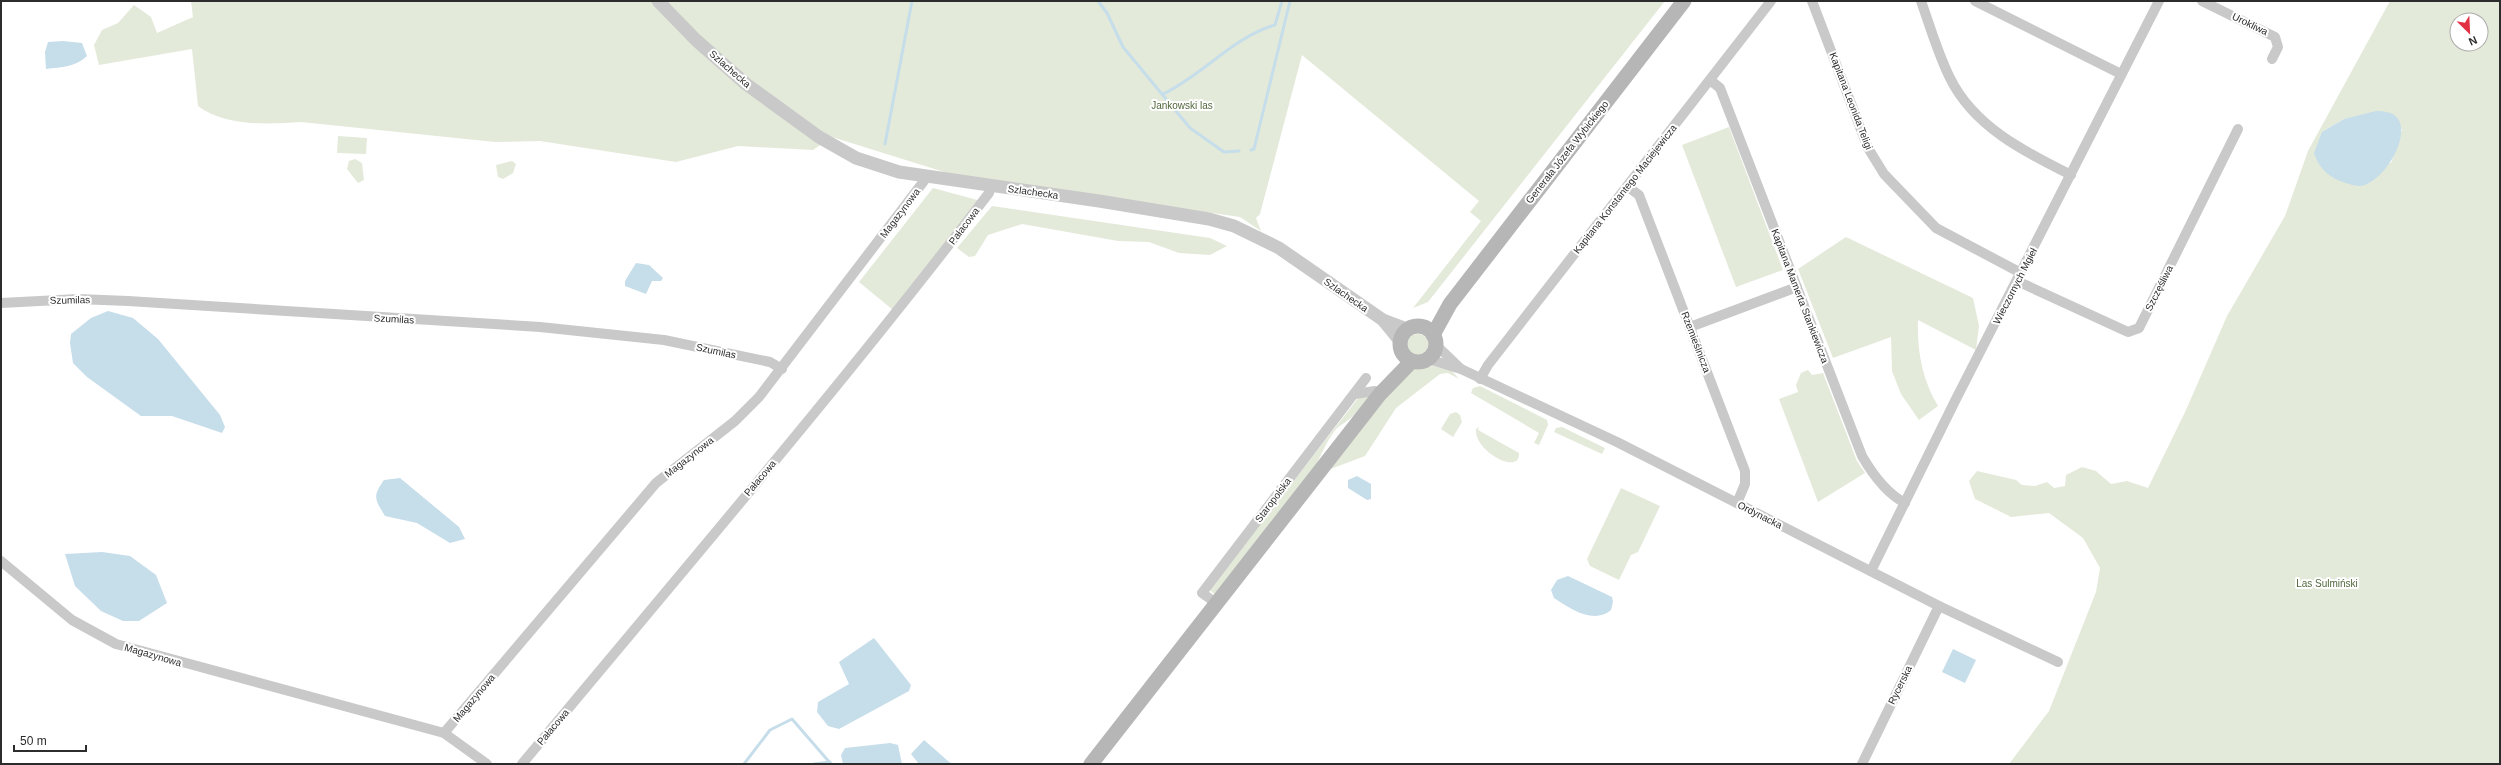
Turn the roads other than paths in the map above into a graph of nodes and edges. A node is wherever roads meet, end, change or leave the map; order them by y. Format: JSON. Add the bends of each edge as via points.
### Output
{"nodes":[{"id":1,"x":658,"y":1,"type":"edge"},
{"id":2,"x":1684,"y":1,"type":"edge"},
{"id":3,"x":1771,"y":1,"type":"edge"},
{"id":4,"x":1812,"y":1,"type":"edge"},
{"id":5,"x":1921,"y":1,"type":"edge"},
{"id":6,"x":1975,"y":1,"type":"edge"},
{"id":7,"x":2159,"y":1,"type":"edge"},
{"id":8,"x":2202,"y":1,"type":"edge"},
{"id":9,"x":2272,"y":59,"type":"dead end"},
{"id":10,"x":2121,"y":74,"type":"junction"},
{"id":11,"x":1710,"y":80,"type":"junction"},
{"id":12,"x":2238,"y":130,"type":"dead end"},
{"id":13,"x":2071,"y":175,"type":"junction"},
{"id":14,"x":927,"y":177,"type":"junction"},
{"id":15,"x":991,"y":186,"type":"junction"},
{"id":16,"x":1628,"y":187,"type":"junction"},
{"id":17,"x":2019,"y":277,"type":"junction"},
{"id":18,"x":1797,"y":287,"type":"junction"},
{"id":19,"x":1,"y":303,"type":"edge"},
{"id":20,"x":1690,"y":327,"type":"junction"},
{"id":21,"x":1416,"y":342,"type":"junction"},
{"id":22,"x":1428,"y":359,"type":"joint"},
{"id":23,"x":782,"y":369,"type":"junction"},
{"id":24,"x":1461,"y":369,"type":"junction"},
{"id":25,"x":1366,"y":378,"type":"dead end"},
{"id":26,"x":1480,"y":378,"type":"junction"},
{"id":27,"x":1355,"y":394,"type":"junction"},
{"id":28,"x":1380,"y":394,"type":"junction"},
{"id":29,"x":1737,"y":503,"type":"junction"},
{"id":30,"x":1905,"y":503,"type":"junction"},
{"id":31,"x":1,"y":561,"type":"edge"},
{"id":32,"x":1872,"y":571,"type":"junction"},
{"id":33,"x":1216,"y":603,"type":"junction"},
{"id":34,"x":1939,"y":606,"type":"junction"},
{"id":35,"x":2058,"y":662,"type":"dead end"},
{"id":36,"x":444,"y":733,"type":"junction"},
{"id":37,"x":487,"y":764,"type":"edge"},
{"id":38,"x":522,"y":764,"type":"edge"},
{"id":39,"x":1091,"y":764,"type":"edge"},
{"id":40,"x":1862,"y":764,"type":"edge"}],
"edges":[{"from":1,"to":14,"type":"street","name":"Szlachecka","via":[[696,40],[746,84],[831,145],[873,165]]},
{"from":2,"to":21,"type":"main road","name":"Generała Józefa Wybickiego","via":[[1450,304]]},
{"from":3,"to":11,"type":"street","name":"Kapitana Konstantego Maciejewicza"},
{"from":4,"to":17,"type":"street","name":"Kapitana Leonida Teligi","via":[[1868,148],[1884,174],[1936,228]]},
{"from":5,"to":13,"type":"street","via":[[1946,68],[1961,96],[1997,133],[2015,146]]},
{"from":6,"to":10,"type":"street"},
{"from":7,"to":10,"type":"street","name":"Wieczornych Mgieł"},
{"from":8,"to":9,"type":"street","name":"Urokliwa","via":[[2275,37],[2278,47]]},
{"from":10,"to":13,"type":"street","name":"Wieczornych Mgieł"},
{"from":11,"to":16,"type":"street","name":"Kapitana Konstantego Maciejewicza"},
{"from":11,"to":18,"type":"street","name":"Kapitana Mamerta Stankiewicza","via":[[1720,88]]},
{"from":12,"to":17,"type":"street","name":"Szczęśliwa","via":[[2139,328],[2128,332]]},
{"from":13,"to":17,"type":"street","name":"Wieczornych Mgieł"},
{"from":14,"to":15,"type":"street","name":"Szlachecka"},
{"from":14,"to":23,"type":"street","name":"Magazynowa"},
{"from":15,"to":21,"type":"street","name":"Szlachecka","via":[[1106,202],[1209,219],[1234,226],[1279,248]]},
{"from":15,"to":38,"type":"street","name":"Pałacowa","via":[[989,193],[837,386]]},
{"from":16,"to":20,"type":"street","name":"Rzemieślnicza","via":[[1639,195]]},
{"from":16,"to":26,"type":"street","name":"Kapitana Konstantego Maciejewicza"},
{"from":17,"to":30,"type":"street","name":"Wieczornych Mgieł"},
{"from":18,"to":20,"type":"street"},
{"from":18,"to":30,"type":"street","name":"Kapitana Mamerta Stankiewicza","via":[[1862,456],[1870,470],[1894,497]]},
{"from":19,"to":23,"type":"street","name":"Szumilas","via":[[78,299],[128,301],[540,327],[664,340],[770,362]]},
{"from":20,"to":29,"type":"street","name":"Rzemieślnicza","via":[[1745,471],[1745,484]]},
{"from":21,"to":22,"type":"main road"},
{"from":21,"to":24,"type":"street","name":"Ordynacka"},
{"from":21,"to":28,"type":"main road","name":"Staropolska"},
{"from":22,"to":24,"type":"street","name":"Ordynacka"},
{"from":23,"to":36,"type":"street","name":"Magazynowa","via":[[735,421],[656,483]]},
{"from":24,"to":26,"type":"street","name":"Ordynacka"},
{"from":25,"to":27,"type":"street","name":"Staropolska"},
{"from":26,"to":29,"type":"street","name":"Ordynacka","via":[[1617,442]]},
{"from":27,"to":28,"type":"street","via":[[1375,390]]},
{"from":27,"to":33,"type":"street","name":"Staropolska","via":[[1202,593]]},
{"from":28,"to":33,"type":"main road","name":"Staropolska"},
{"from":29,"to":32,"type":"street","name":"Ordynacka"},
{"from":30,"to":32,"type":"street","name":"Wieczornych Mgieł"},
{"from":31,"to":36,"type":"street","name":"Magazynowa","via":[[72,620],[116,644]]},
{"from":32,"to":34,"type":"street","name":"Ordynacka"},
{"from":33,"to":39,"type":"main road","name":"Staropolska"},
{"from":34,"to":35,"type":"street","name":"Ordynacka"},
{"from":34,"to":40,"type":"street","name":"Rycerska"},
{"from":36,"to":37,"type":"street","name":"Magazynowa"}]}
